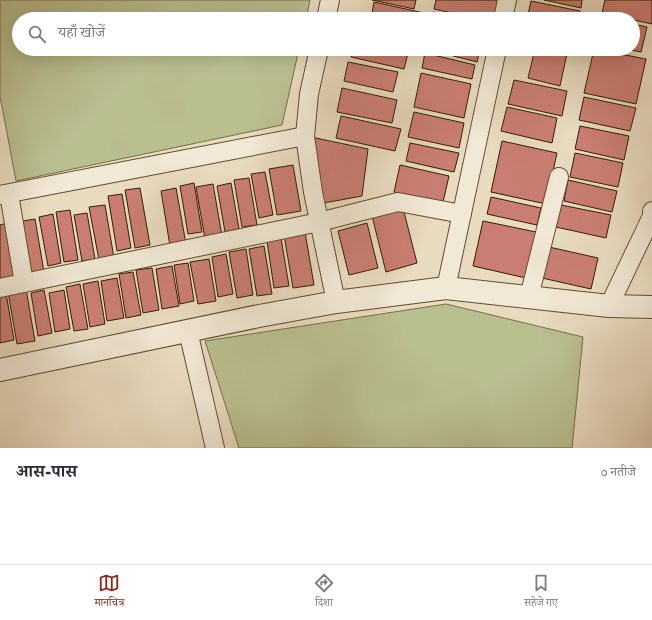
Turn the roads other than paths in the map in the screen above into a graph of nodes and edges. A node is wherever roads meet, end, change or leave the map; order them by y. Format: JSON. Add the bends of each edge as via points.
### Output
{"nodes":[{"id":1,"x":330,"y":0,"type":"edge"},
{"id":2,"x":507,"y":0,"type":"edge"},
{"id":3,"x":327,"y":12,"type":"edge"},
{"id":4,"x":504,"y":12,"type":"edge"},
{"id":5,"x":317,"y":56,"type":"edge"},
{"id":6,"x":496,"y":56,"type":"edge"},
{"id":7,"x":305,"y":136,"type":"junction"},
{"id":8,"x":559,"y":177,"type":"dead end"},
{"id":9,"x":3,"y":192,"type":"edge"},
{"id":10,"x":652,"y":211,"type":"edge"},
{"id":11,"x":462,"y":214,"type":"junction"},
{"id":12,"x":652,"y":216,"type":"edge"},
{"id":13,"x":319,"y":222,"type":"junction"},
{"id":14,"x":24,"y":283,"type":"junction"},
{"id":15,"x":0,"y":288,"type":"edge"},
{"id":16,"x":446,"y":288,"type":"junction"},
{"id":17,"x":529,"y":297,"type":"junction"},
{"id":18,"x":336,"y":302,"type":"junction"},
{"id":19,"x":609,"y":306,"type":"junction"},
{"id":20,"x":652,"y":307,"type":"edge"},
{"id":21,"x":188,"y":331,"type":"junction"},
{"id":22,"x":0,"y":370,"type":"edge"},
{"id":23,"x":215,"y":448,"type":"edge"}],
"edges":[{"from":1,"to":3,"type":"street"},
{"from":2,"to":4,"type":"street"},
{"from":5,"to":7,"type":"street","via":[[309,94]]},
{"from":6,"to":11,"type":"street"},
{"from":7,"to":9,"type":"street"},
{"from":7,"to":13,"type":"street"},
{"from":8,"to":17,"type":"street"},
{"from":9,"to":14,"type":"street"},
{"from":10,"to":12,"type":"street"},
{"from":11,"to":13,"type":"street","via":[[398,202]]},
{"from":11,"to":16,"type":"street"},
{"from":12,"to":19,"type":"street"},
{"from":13,"to":14,"type":"street"},
{"from":13,"to":18,"type":"street"},
{"from":14,"to":15,"type":"street"},
{"from":16,"to":17,"type":"street"},
{"from":16,"to":18,"type":"street"},
{"from":17,"to":19,"type":"street"},
{"from":18,"to":21,"type":"street"},
{"from":19,"to":20,"type":"street"},
{"from":21,"to":22,"type":"street"},
{"from":21,"to":23,"type":"street"}]}
